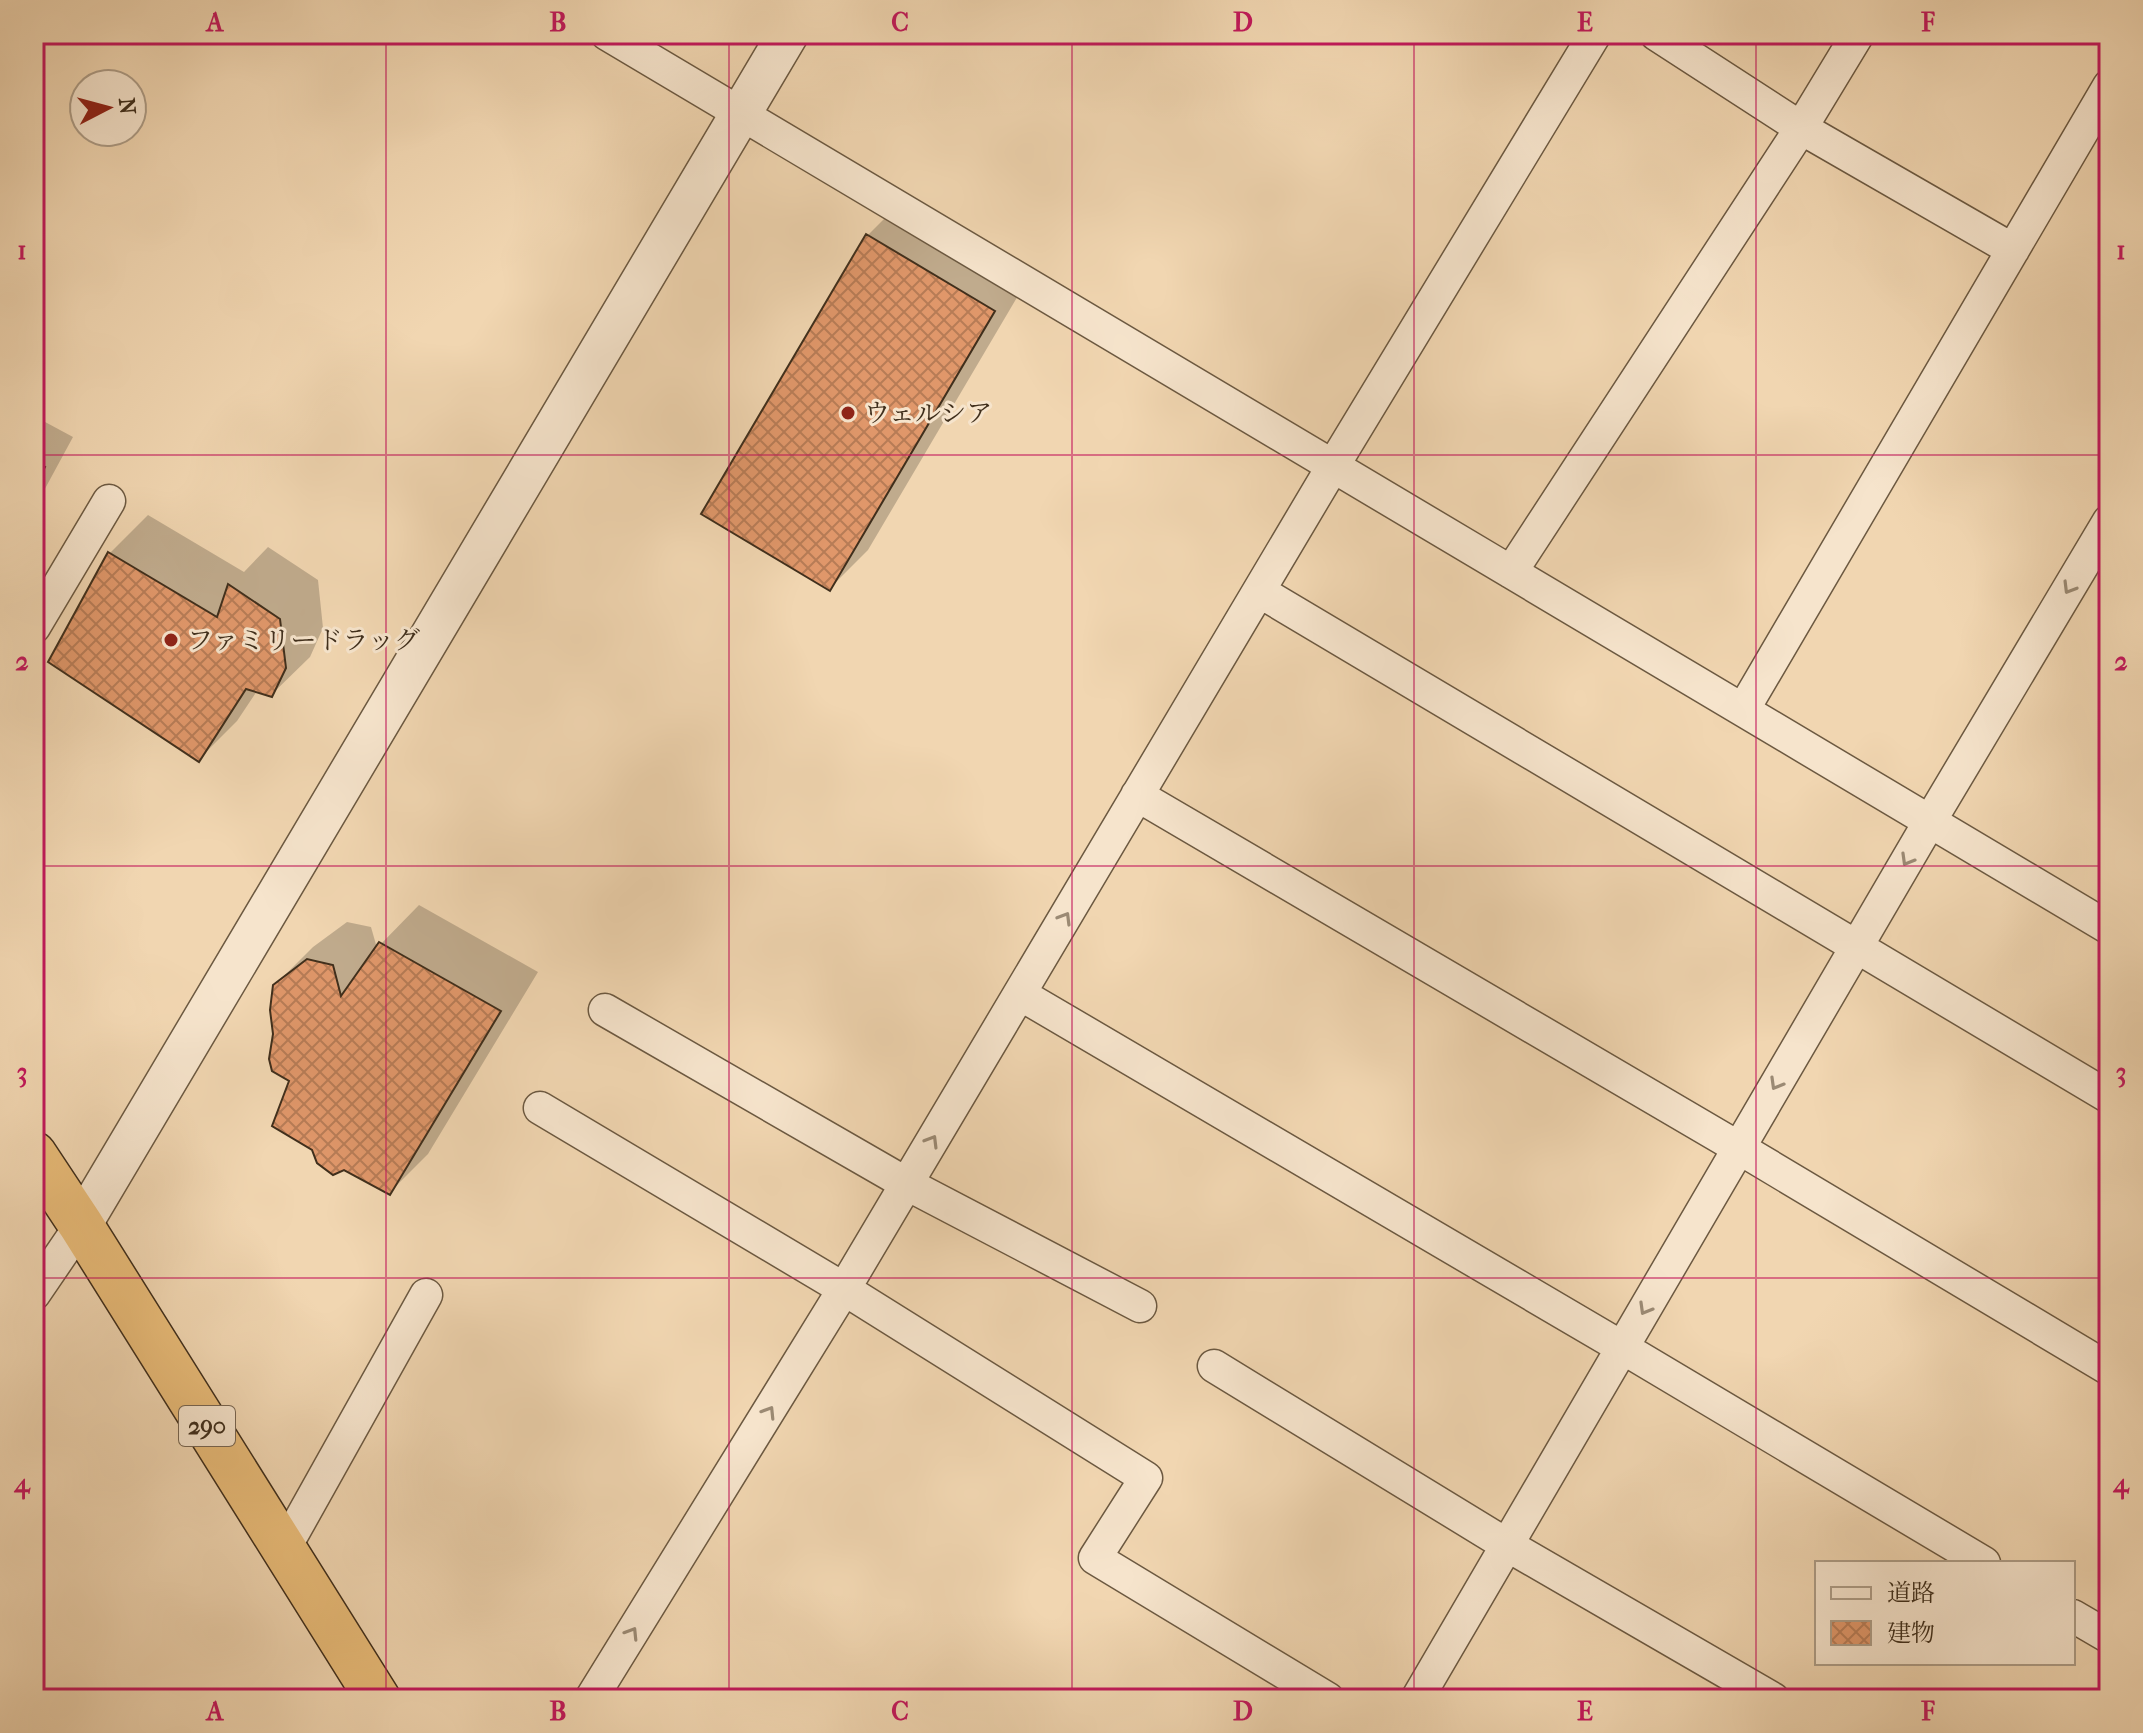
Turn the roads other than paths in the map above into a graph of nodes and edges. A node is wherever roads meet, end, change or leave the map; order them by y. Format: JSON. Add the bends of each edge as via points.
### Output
{"nodes":[{"id":1,"x":607,"y":34,"type":"edge"},
{"id":2,"x":788,"y":34,"type":"edge"},
{"id":3,"x":1595,"y":34,"type":"edge"},
{"id":4,"x":1656,"y":34,"type":"edge"},
{"id":5,"x":1858,"y":34,"type":"edge"},
{"id":6,"x":2109,"y":86,"type":"edge"},
{"id":7,"x":741,"y":114,"type":"junction"},
{"id":8,"x":1801,"y":128,"type":"junction"},
{"id":9,"x":2013,"y":250,"type":"junction"},
{"id":10,"x":1333,"y":466,"type":"junction"},
{"id":11,"x":109,"y":501,"type":"dead end"},
{"id":12,"x":2109,"y":521,"type":"edge"},
{"id":13,"x":1511,"y":572,"type":"junction"},
{"id":14,"x":1259,"y":591,"type":"junction"},
{"id":15,"x":34,"y":627,"type":"edge"},
{"id":16,"x":1743,"y":710,"type":"junction"},
{"id":17,"x":1137,"y":795,"type":"junction"},
{"id":18,"x":1930,"y":821,"type":"junction"},
{"id":19,"x":2109,"y":928,"type":"edge"},
{"id":20,"x":1857,"y":946,"type":"junction"},
{"id":21,"x":1020,"y":994,"type":"junction"},
{"id":22,"x":605,"y":1010,"type":"dead end"},
{"id":23,"x":2109,"y":1097,"type":"edge"},
{"id":24,"x":540,"y":1108,"type":"dead end"},
{"id":25,"x":1739,"y":1148,"type":"junction"},
{"id":26,"x":34,"y":1154,"type":"edge"},
{"id":27,"x":907,"y":1184,"type":"junction"},
{"id":28,"x":81,"y":1225,"type":"junction"},
{"id":29,"x":844,"y":1289,"type":"junction"},
{"id":30,"x":34,"y":1294,"type":"edge"},
{"id":31,"x":426,"y":1295,"type":"dead end"},
{"id":32,"x":1140,"y":1306,"type":"dead end"},
{"id":33,"x":1623,"y":1348,"type":"junction"},
{"id":34,"x":1214,"y":1366,"type":"dead end"},
{"id":35,"x":2109,"y":1369,"type":"edge"},
{"id":36,"x":1507,"y":1545,"type":"junction"},
{"id":37,"x":284,"y":1549,"type":"junction"},
{"id":38,"x":1981,"y":1561,"type":"edge"},
{"id":39,"x":2075,"y":1617,"type":"edge"},
{"id":40,"x":2109,"y":1637,"type":"edge"},
{"id":41,"x":378,"y":1699,"type":"edge"},
{"id":42,"x":591,"y":1699,"type":"edge"},
{"id":43,"x":1328,"y":1699,"type":"edge"},
{"id":44,"x":1417,"y":1699,"type":"edge"},
{"id":45,"x":1773,"y":1699,"type":"edge"}],
"edges":[{"from":1,"to":7,"type":"street"},
{"from":2,"to":7,"type":"street"},
{"from":3,"to":10,"type":"street"},
{"from":4,"to":8,"type":"street"},
{"from":5,"to":8,"type":"street"},
{"from":6,"to":9,"type":"street"},
{"from":7,"to":10,"type":"street"},
{"from":7,"to":28,"type":"street"},
{"from":8,"to":9,"type":"street"},
{"from":8,"to":13,"type":"street"},
{"from":9,"to":16,"type":"street"},
{"from":10,"to":13,"type":"street"},
{"from":10,"to":14,"type":"street"},
{"from":11,"to":15,"type":"street"},
{"from":12,"to":18,"type":"street","one_way":true},
{"from":13,"to":16,"type":"street"},
{"from":14,"to":17,"type":"street"},
{"from":14,"to":20,"type":"street"},
{"from":16,"to":18,"type":"street"},
{"from":21,"to":17,"type":"street","one_way":true},
{"from":17,"to":25,"type":"street"},
{"from":18,"to":19,"type":"street"},
{"from":18,"to":20,"type":"street","one_way":true},
{"from":20,"to":23,"type":"street"},
{"from":20,"to":25,"type":"street","one_way":true},
{"from":27,"to":21,"type":"street","one_way":true},
{"from":21,"to":33,"type":"street"},
{"from":22,"to":27,"type":"street"},
{"from":24,"to":29,"type":"street"},
{"from":25,"to":33,"type":"street","one_way":true},
{"from":25,"to":35,"type":"street"},
{"from":26,"to":28,"type":"highway","number":"290"},
{"from":27,"to":29,"type":"street"},
{"from":27,"to":32,"type":"street"},
{"from":28,"to":30,"type":"street"},
{"from":28,"to":37,"type":"highway","number":"290"},
{"from":42,"to":29,"type":"street","one_way":true},
{"from":29,"to":43,"type":"street","via":[[1146,1478],[1095,1558]]},
{"from":31,"to":37,"type":"street"},
{"from":33,"to":36,"type":"street"},
{"from":33,"to":38,"type":"street"},
{"from":34,"to":36,"type":"street"},
{"from":36,"to":44,"type":"street"},
{"from":36,"to":45,"type":"street"},
{"from":37,"to":41,"type":"highway","number":"290"},
{"from":39,"to":40,"type":"street"}]}
